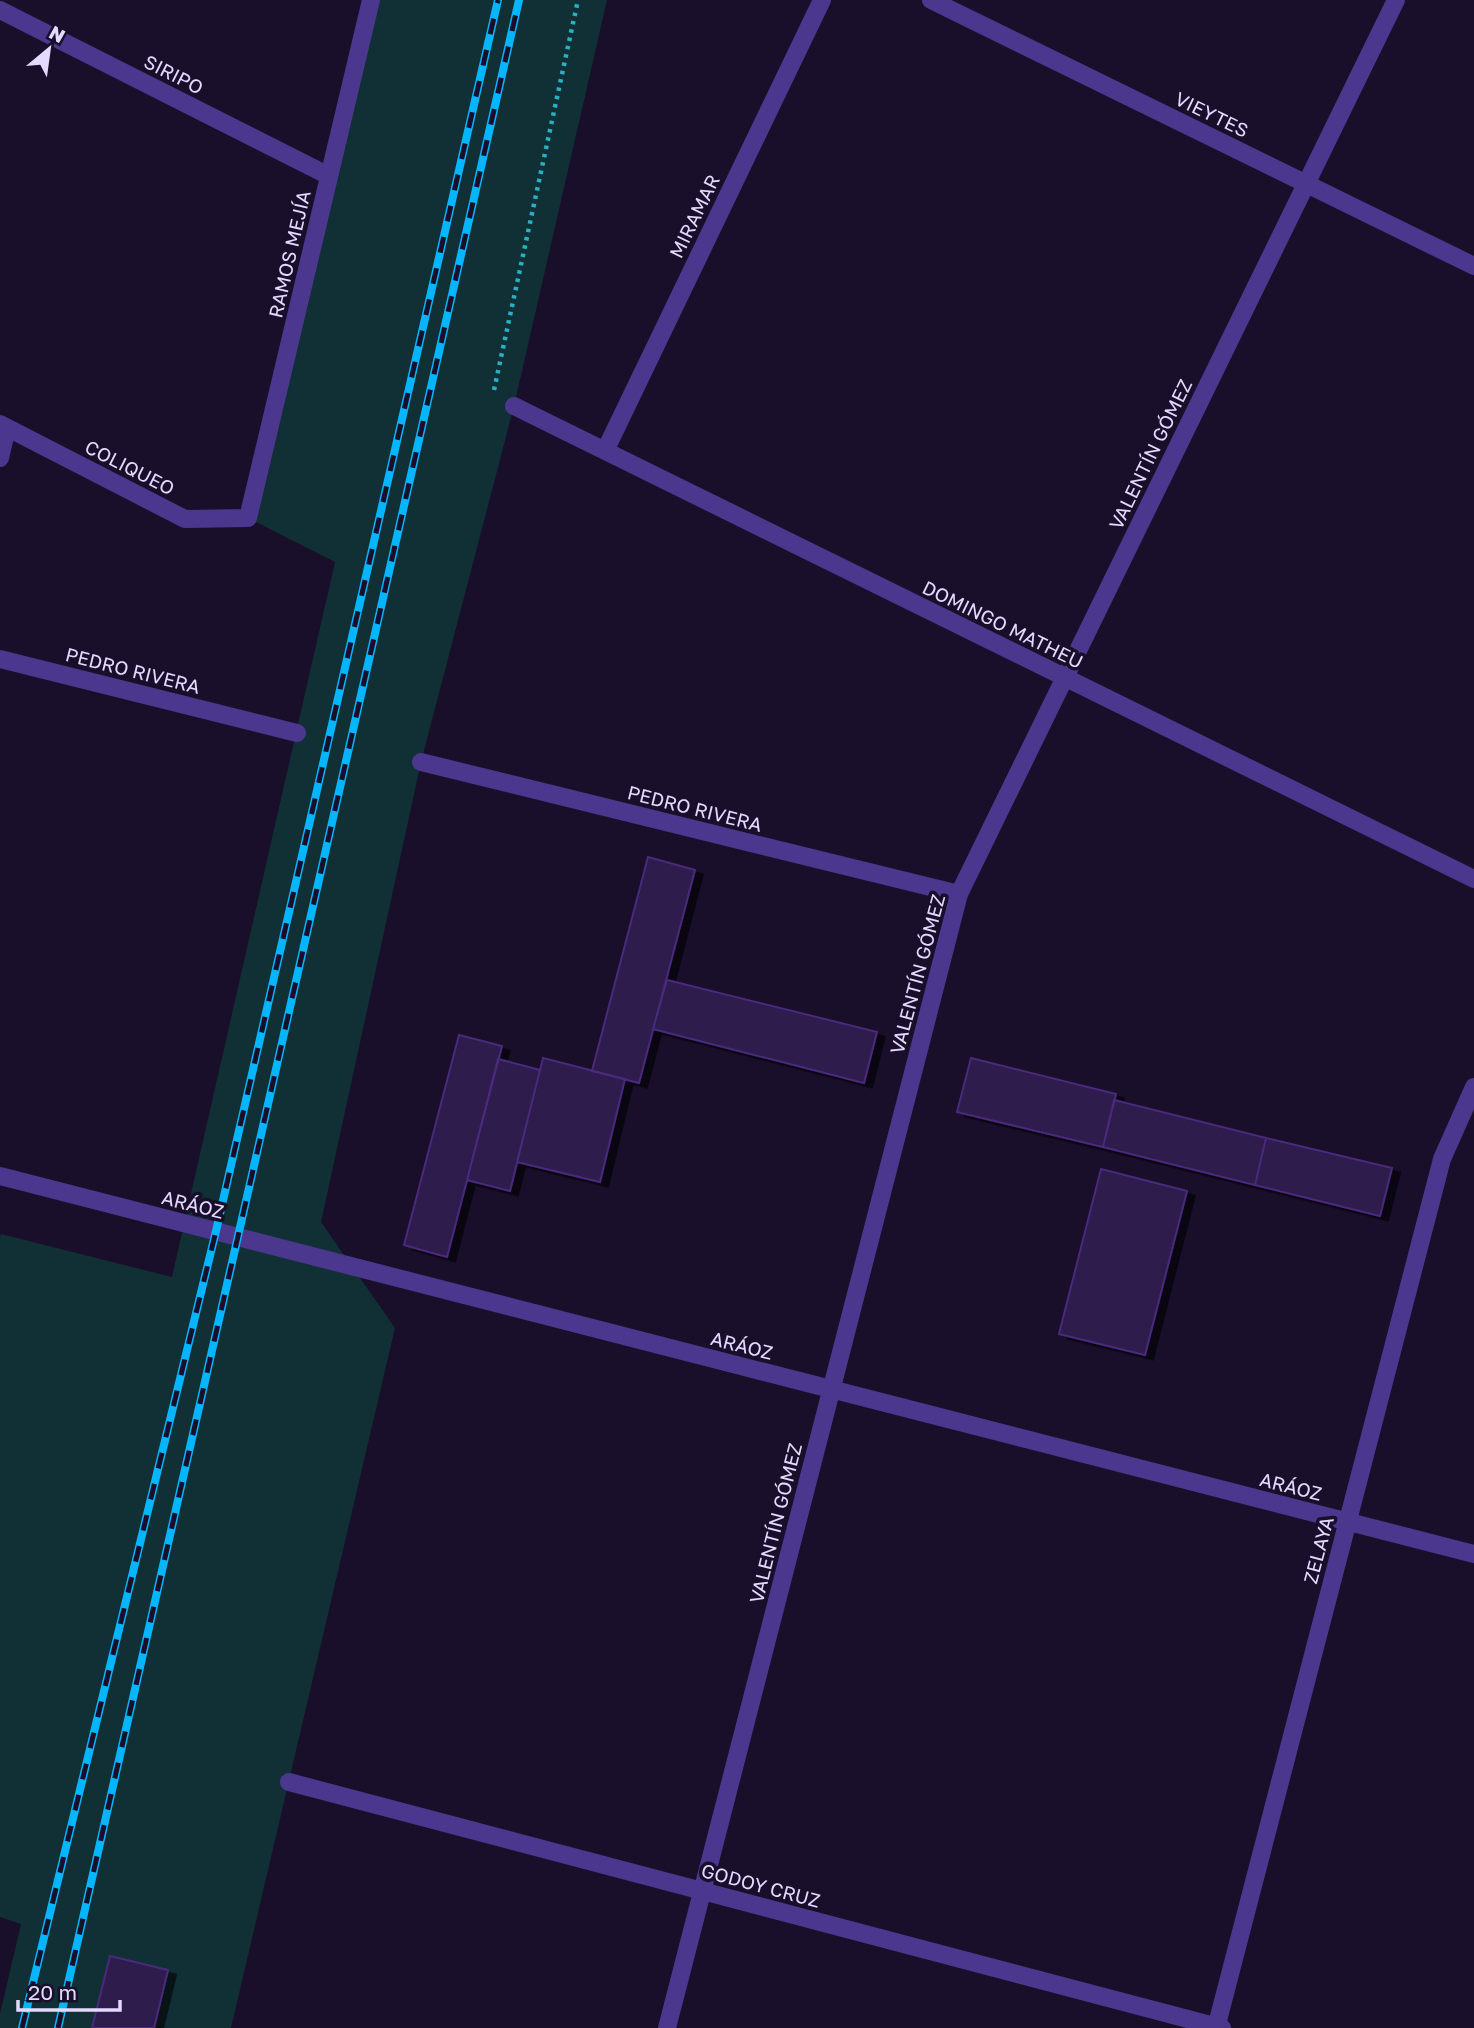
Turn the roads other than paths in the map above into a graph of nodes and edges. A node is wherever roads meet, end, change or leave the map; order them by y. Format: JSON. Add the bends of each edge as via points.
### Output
{"nodes":[{"id":1,"x":371,"y":0,"type":"edge"},
{"id":2,"x":822,"y":0,"type":"edge"},
{"id":3,"x":931,"y":0,"type":"edge"},
{"id":4,"x":1396,"y":0,"type":"edge"},
{"id":5,"x":0,"y":10,"type":"edge"},
{"id":6,"x":329,"y":176,"type":"junction"},
{"id":7,"x":1306,"y":184,"type":"junction"},
{"id":8,"x":1474,"y":266,"type":"edge"},
{"id":9,"x":514,"y":406,"type":"road end"},
{"id":10,"x":3,"y":426,"type":"edge"},
{"id":11,"x":605,"y":451,"type":"junction"},
{"id":12,"x":0,"y":458,"type":"edge"},
{"id":13,"x":248,"y":518,"type":"joint"},
{"id":14,"x":0,"y":659,"type":"edge"},
{"id":15,"x":1065,"y":677,"type":"junction"},
{"id":16,"x":297,"y":733,"type":"dead end"},
{"id":17,"x":421,"y":762,"type":"dead end"},
{"id":18,"x":1474,"y":879,"type":"edge"},
{"id":19,"x":958,"y":894,"type":"junction"},
{"id":20,"x":1474,"y":1087,"type":"edge"},
{"id":21,"x":0,"y":1176,"type":"edge"},
{"id":22,"x":831,"y":1390,"type":"junction"},
{"id":23,"x":1348,"y":1522,"type":"junction"},
{"id":24,"x":1474,"y":1554,"type":"edge"},
{"id":25,"x":289,"y":1782,"type":"dead end"},
{"id":26,"x":703,"y":1891,"type":"junction"},
{"id":27,"x":1218,"y":2027,"type":"edge"},
{"id":28,"x":667,"y":2028,"type":"edge"}],
"edges":[{"from":1,"to":6,"type":"street","name":"RAMOS MEJÍA"},
{"from":2,"to":11,"type":"street","name":"MIRAMAR"},
{"from":3,"to":7,"type":"street","name":"VIEYTES"},
{"from":4,"to":7,"type":"street","name":"VALENTÍN GÓMEZ"},
{"from":5,"to":6,"type":"street","name":"SIRIPO"},
{"from":6,"to":13,"type":"street","name":"RAMOS MEJÍA"},
{"from":7,"to":8,"type":"street","name":"VIEYTES"},
{"from":7,"to":15,"type":"street","name":"VALENTÍN GÓMEZ"},
{"from":9,"to":11,"type":"street","name":"DOMINGO MATHEU"},
{"from":10,"to":12,"type":"street"},
{"from":10,"to":13,"type":"street","name":"COLIQUEO","via":[[185,519]]},
{"from":11,"to":15,"type":"street","name":"DOMINGO MATHEU"},
{"from":14,"to":16,"type":"street","name":"PEDRO RIVERA"},
{"from":15,"to":18,"type":"street","name":"DOMINGO MATHEU"},
{"from":15,"to":19,"type":"street","name":"VALENTÍN GÓMEZ"},
{"from":17,"to":19,"type":"street","name":"PEDRO RIVERA"},
{"from":19,"to":22,"type":"street","name":"VALENTÍN GÓMEZ"},
{"from":20,"to":23,"type":"street","name":"ZELAYA","via":[[1442,1159]]},
{"from":21,"to":22,"type":"street","name":"ARÁOZ"},
{"from":22,"to":23,"type":"street","name":"ARÁOZ"},
{"from":22,"to":26,"type":"street","name":"VALENTÍN GÓMEZ"},
{"from":23,"to":24,"type":"street","name":"ARÁOZ"},
{"from":23,"to":27,"type":"street","name":"ZELAYA"},
{"from":25,"to":26,"type":"street","name":"GODOY CRUZ"},
{"from":26,"to":27,"type":"street","name":"GODOY CRUZ"},
{"from":26,"to":28,"type":"street","name":"VALENTÍN GÓMEZ"}]}
